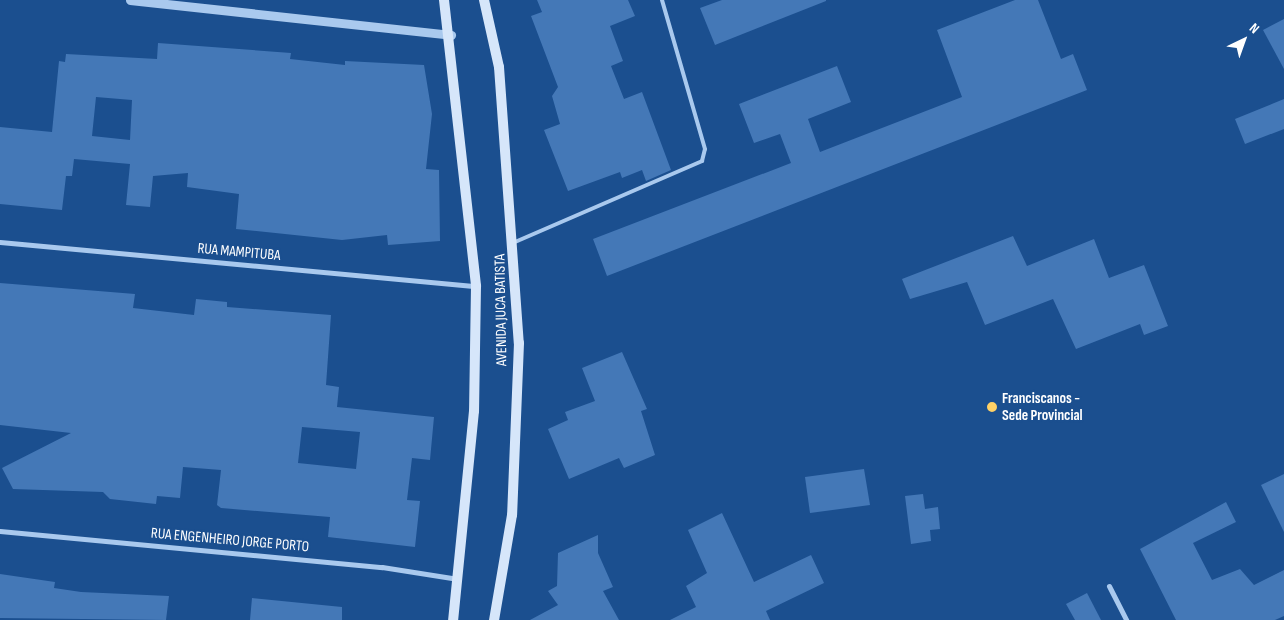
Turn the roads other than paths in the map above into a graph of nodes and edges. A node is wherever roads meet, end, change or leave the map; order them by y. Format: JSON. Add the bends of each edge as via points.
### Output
{"nodes":[{"id":1,"x":130,"y":0,"type":"edge"},
{"id":2,"x":444,"y":0,"type":"edge"},
{"id":3,"x":484,"y":0,"type":"edge"},
{"id":4,"x":662,"y":0,"type":"edge"},
{"id":5,"x":451,"y":35,"type":"junction"},
{"id":6,"x":0,"y":242,"type":"edge"},
{"id":7,"x":515,"y":242,"type":"junction"},
{"id":8,"x":476,"y":286,"type":"junction"},
{"id":9,"x":0,"y":531,"type":"edge"},
{"id":10,"x":458,"y":579,"type":"junction"},
{"id":11,"x":1108,"y":586,"type":"dead end"},
{"id":12,"x":453,"y":620,"type":"edge"},
{"id":13,"x":494,"y":620,"type":"edge"},
{"id":14,"x":1126,"y":620,"type":"edge"}],
"edges":[{"from":1,"to":5,"type":"street"},
{"from":2,"to":5,"type":"main road","name":"AVENIDA JUCA BATISTA"},
{"from":3,"to":7,"type":"main road","name":"AVENIDA JUCA BATISTA","via":[[499,68]]},
{"from":4,"to":7,"type":"lane","via":[[705,149],[702,161]]},
{"from":5,"to":8,"type":"main road","name":"AVENIDA JUCA BATISTA"},
{"from":6,"to":8,"type":"street","name":"RUA MAMPITUBA"},
{"from":7,"to":13,"type":"main road","name":"AVENIDA JUCA BATISTA","via":[[519,344],[512,516]]},
{"from":8,"to":10,"type":"main road","name":"AVENIDA JUCA BATISTA","via":[[474,411]]},
{"from":9,"to":10,"type":"street","name":"RUA ENGENHEIRO JORGE PORTO","via":[[382,567]]},
{"from":10,"to":12,"type":"main road","name":"AVENIDA JUCA BATISTA"},
{"from":11,"to":14,"type":"street"}]}
